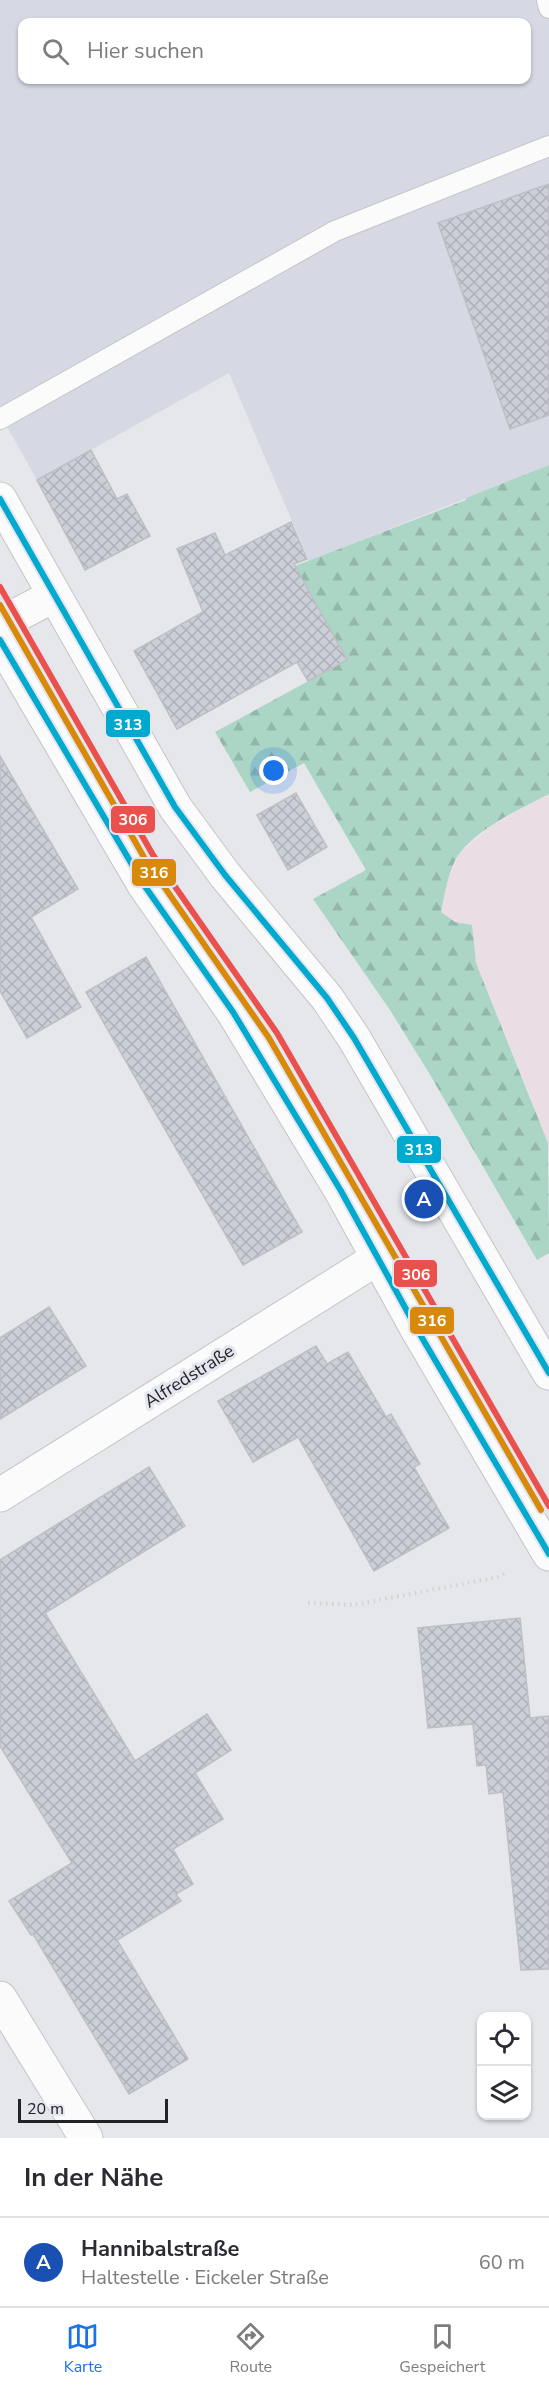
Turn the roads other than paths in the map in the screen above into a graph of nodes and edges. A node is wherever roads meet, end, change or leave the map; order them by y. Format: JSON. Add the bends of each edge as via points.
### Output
{"nodes":[{"id":1,"x":547,"y":0,"type":"edge"},
{"id":2,"x":549,"y":8,"type":"edge"},
{"id":3,"x":549,"y":146,"type":"edge"},
{"id":4,"x":0,"y":419,"type":"edge"},
{"id":5,"x":0,"y":499,"type":"edge"},
{"id":6,"x":53,"y":596,"type":"junction"},
{"id":7,"x":0,"y":624,"type":"edge"},
{"id":8,"x":0,"y":640,"type":"edge"},
{"id":9,"x":378,"y":1258,"type":"junction"},
{"id":10,"x":549,"y":1373,"type":"edge"},
{"id":11,"x":0,"y":1495,"type":"edge"},
{"id":12,"x":549,"y":1554,"type":"edge"},
{"id":13,"x":0,"y":1998,"type":"edge"},
{"id":14,"x":86,"y":2138,"type":"edge"}],
"edges":[{"from":1,"to":2,"type":"lane"},
{"from":3,"to":4,"type":"lane","via":[[335,231]]},
{"from":5,"to":6,"type":"street"},
{"from":6,"to":7,"type":"street"},
{"from":6,"to":10,"type":"street","via":[[180,814],[327,998],[354,1038]]},
{"from":8,"to":9,"type":"street","via":[[144,885],[233,1012]]},
{"from":9,"to":11,"type":"street","name":"Alfredstraße"},
{"from":9,"to":12,"type":"street"},
{"from":13,"to":14,"type":"street"}]}
